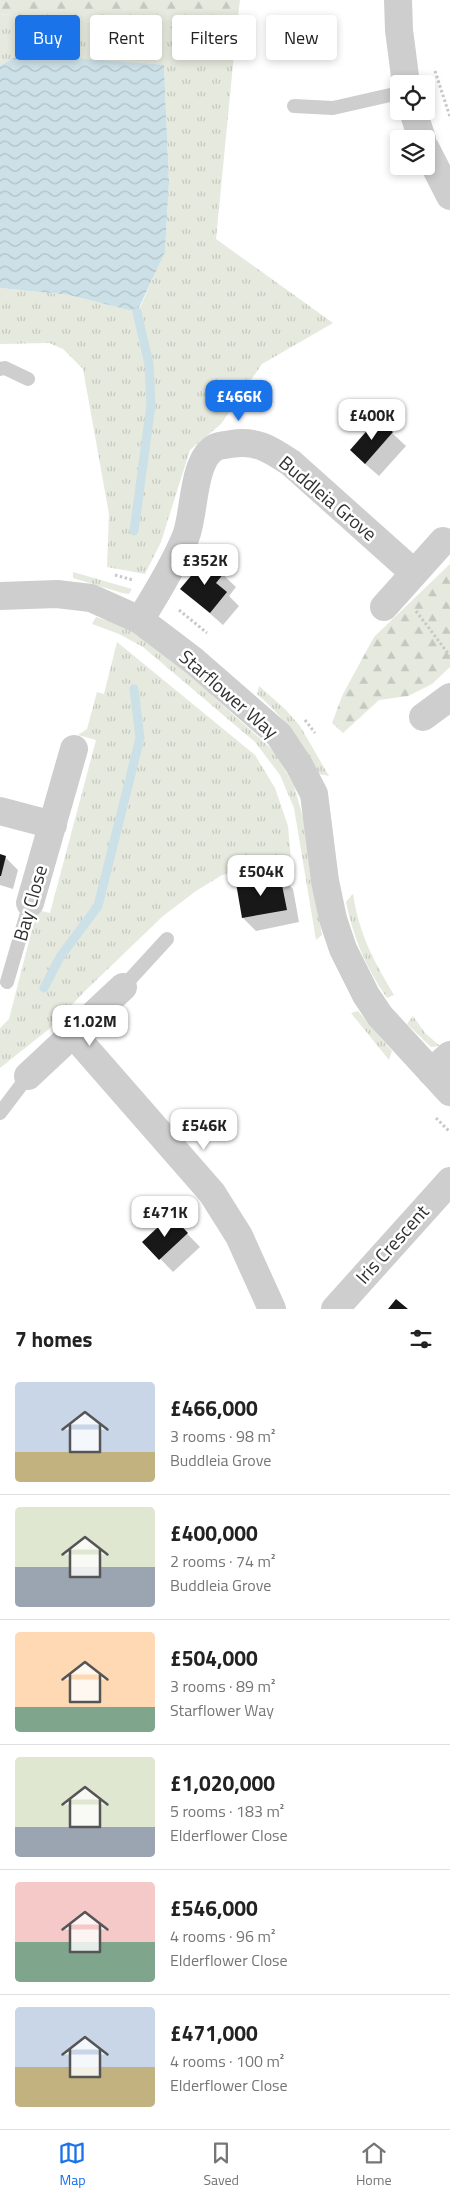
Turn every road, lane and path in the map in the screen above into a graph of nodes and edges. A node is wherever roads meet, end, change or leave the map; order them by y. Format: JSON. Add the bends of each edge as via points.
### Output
{"nodes":[{"id":1,"x":398,"y":0,"type":"edge"},
{"id":2,"x":405,"y":75,"type":"edge"},
{"id":3,"x":390,"y":95,"type":"edge"},
{"id":4,"x":294,"y":106,"type":"dead end"},
{"id":5,"x":435,"y":167,"type":"edge"},
{"id":6,"x":450,"y":196,"type":"edge"},
{"id":7,"x":0,"y":369,"type":"edge"},
{"id":8,"x":28,"y":379,"type":"dead end"},
{"id":9,"x":446,"y":536,"type":"edge"},
{"id":10,"x":399,"y":589,"type":"junction"},
{"id":11,"x":0,"y":596,"type":"edge"},
{"id":12,"x":140,"y":620,"type":"junction"},
{"id":13,"x":450,"y":656,"type":"edge"},
{"id":14,"x":450,"y":697,"type":"edge"},
{"id":15,"x":423,"y":717,"type":"dead end"},
{"id":16,"x":74,"y":749,"type":"dead end"},
{"id":17,"x":0,"y":811,"type":"edge"},
{"id":18,"x":53,"y":825,"type":"junction"},
{"id":19,"x":30,"y":903,"type":"joint"},
{"id":20,"x":167,"y":939,"type":"dead end"},
{"id":21,"x":8,"y":982,"type":"dead end"},
{"id":22,"x":123,"y":987,"type":"joint"},
{"id":23,"x":73,"y":1034,"type":"junction"},
{"id":24,"x":440,"y":1063,"type":"edge"},
{"id":25,"x":28,"y":1076,"type":"joint"},
{"id":26,"x":450,"y":1092,"type":"edge"},
{"id":27,"x":0,"y":1113,"type":"edge"},
{"id":28,"x":433,"y":1114,"type":"dead end"},
{"id":29,"x":450,"y":1132,"type":"edge"},
{"id":30,"x":450,"y":1181,"type":"edge"},
{"id":31,"x":272,"y":1309,"type":"edge"},
{"id":32,"x":335,"y":1309,"type":"edge"}],
"edges":[{"from":1,"to":2,"type":"street"},
{"from":3,"to":4,"type":"lane","via":[[333,108]]},
{"from":5,"to":6,"type":"street"},
{"from":7,"to":8,"type":"lane","via":[[6,368]]},
{"from":9,"to":10,"type":"street"},
{"from":10,"to":12,"type":"street","name":"Buddleia Grove","via":[[291,463],[270,449],[248,442],[216,447],[207,456],[197,478],[187,534],[168,574]]},
{"from":10,"to":13,"type":"path"},
{"from":11,"to":12,"type":"street","name":"Starflower Way","via":[[57,594],[91,598]]},
{"from":12,"to":24,"type":"street","name":"Starflower Way","via":[[194,661],[279,735],[314,794],[325,881],[343,949],[380,1016]]},
{"from":14,"to":15,"type":"street"},
{"from":16,"to":18,"type":"street","name":"Bay Close"},
{"from":17,"to":18,"type":"street"},
{"from":18,"to":19,"type":"street","name":"Bay Close"},
{"from":19,"to":21,"type":"lane","name":"Bay Close"},
{"from":20,"to":22,"type":"lane"},
{"from":22,"to":23,"type":"street"},
{"from":23,"to":25,"type":"street"},
{"from":23,"to":31,"type":"street","via":[[212,1192],[240,1236]]},
{"from":24,"to":26,"type":"street","name":"Starflower Way"},
{"from":25,"to":27,"type":"lane"},
{"from":28,"to":29,"type":"path"},
{"from":30,"to":32,"type":"street","name":"Iris Crescent"}]}
